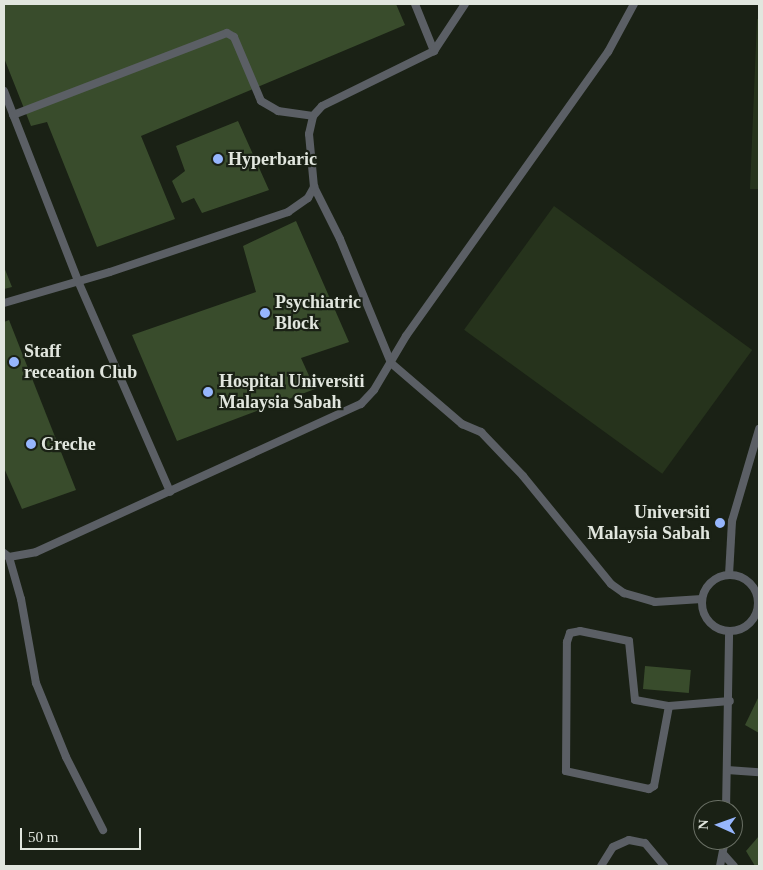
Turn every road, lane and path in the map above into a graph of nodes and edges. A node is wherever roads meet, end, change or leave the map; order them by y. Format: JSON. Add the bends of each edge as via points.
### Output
{"nodes":[{"id":1,"x":415,"y":4,"type":"edge"},
{"id":2,"x":465,"y":4,"type":"edge"},
{"id":3,"x":634,"y":4,"type":"edge"},
{"id":4,"x":434,"y":51,"type":"junction"},
{"id":5,"x":4,"y":91,"type":"edge"},
{"id":6,"x":13,"y":115,"type":"junction"},
{"id":7,"x":313,"y":116,"type":"junction"},
{"id":8,"x":314,"y":187,"type":"junction"},
{"id":9,"x":78,"y":281,"type":"junction"},
{"id":10,"x":4,"y":303,"type":"edge"},
{"id":11,"x":391,"y":363,"type":"junction"},
{"id":12,"x":759,"y":429,"type":"edge"},
{"id":13,"x":170,"y":492,"type":"junction"},
{"id":14,"x":6,"y":555,"type":"edge"},
{"id":15,"x":729,"y":575,"type":"junction"},
{"id":16,"x":702,"y":599,"type":"junction"},
{"id":17,"x":758,"y":609,"type":"edge"},
{"id":18,"x":729,"y":631,"type":"junction"},
{"id":19,"x":730,"y":701,"type":"junction"},
{"id":20,"x":669,"y":706,"type":"junction"},
{"id":21,"x":727,"y":770,"type":"junction"},
{"id":22,"x":759,"y":772,"type":"edge"},
{"id":23,"x":726,"y":800,"type":"edge"},
{"id":24,"x":103,"y":830,"type":"dead end"},
{"id":25,"x":724,"y":850,"type":"edge"},
{"id":26,"x":724,"y":855,"type":"junction"},
{"id":27,"x":601,"y":866,"type":"edge"},
{"id":28,"x":664,"y":866,"type":"edge"},
{"id":29,"x":720,"y":866,"type":"edge"},
{"id":30,"x":734,"y":866,"type":"edge"}],
"edges":[{"from":1,"to":4,"type":"lane"},
{"from":2,"to":4,"type":"lane"},
{"from":3,"to":11,"type":"lane","via":[[608,52],[406,336]]},
{"from":4,"to":7,"type":"lane","via":[[322,106]]},
{"from":5,"to":6,"type":"lane"},
{"from":6,"to":7,"type":"lane","via":[[227,33],[234,37],[260,101],[278,111]]},
{"from":6,"to":9,"type":"lane"},
{"from":7,"to":8,"type":"lane","via":[[308,134]]},
{"from":8,"to":9,"type":"lane","via":[[308,198],[288,212]]},
{"from":8,"to":11,"type":"lane","via":[[340,239]]},
{"from":9,"to":10,"type":"lane"},
{"from":9,"to":13,"type":"lane"},
{"from":11,"to":13,"type":"lane","via":[[361,404]]},
{"from":11,"to":16,"type":"lane","via":[[462,424],[481,432],[523,476],[611,584],[624,593],[655,602]]},
{"from":12,"to":15,"type":"lane","via":[[732,521]]},
{"from":13,"to":14,"type":"lane","via":[[36,552]]},
{"from":14,"to":24,"type":"lane","via":[[21,600],[36,684],[66,757]]},
{"from":15,"to":16,"type":"lane","via":[[708,585]]},
{"from":15,"to":17,"type":"lane","via":[[751,585]]},
{"from":16,"to":18,"type":"lane","via":[[706,618],[720,629]]},
{"from":17,"to":18,"type":"lane","via":[[747,625]]},
{"from":18,"to":19,"type":"lane"},
{"from":19,"to":20,"type":"lane"},
{"from":19,"to":21,"type":"lane"},
{"from":20,"to":20,"type":"lane","via":[[654,786],[640,788],[566,771],[567,642],[570,633],[580,631],[629,640],[635,700]]},
{"from":21,"to":22,"type":"lane"},
{"from":21,"to":23,"type":"lane"},
{"from":25,"to":26,"type":"lane"},
{"from":26,"to":29,"type":"lane"},
{"from":26,"to":30,"type":"lane"},
{"from":27,"to":28,"type":"lane","via":[[613,847],[629,840],[645,843]]}]}
